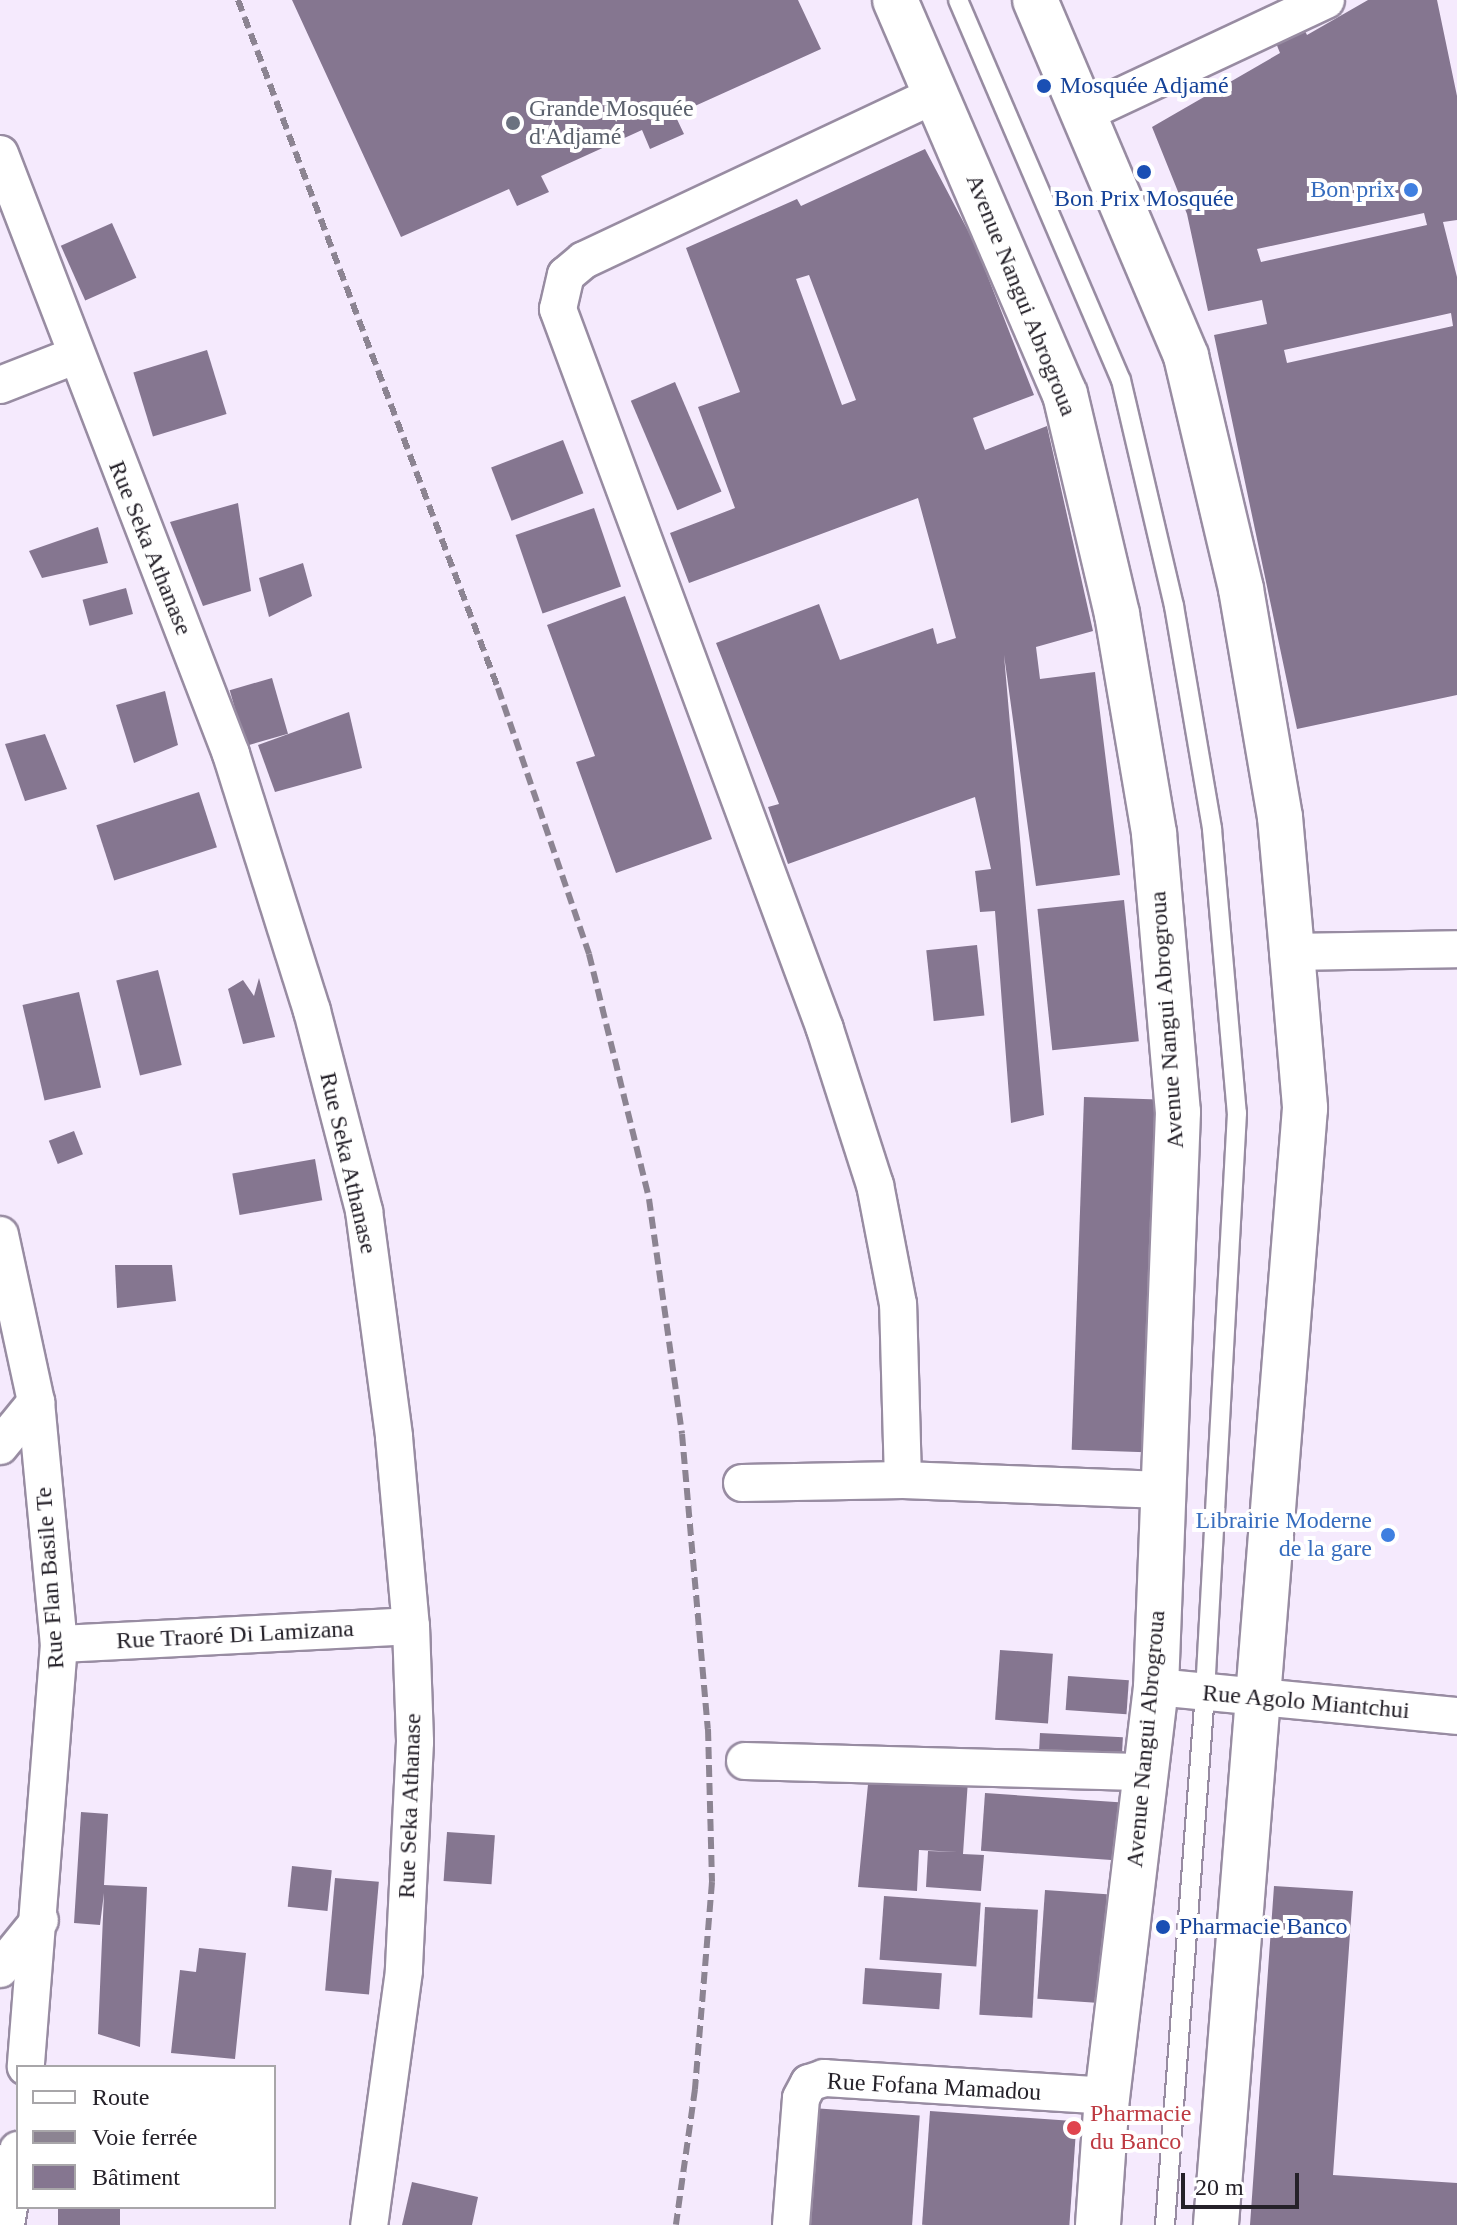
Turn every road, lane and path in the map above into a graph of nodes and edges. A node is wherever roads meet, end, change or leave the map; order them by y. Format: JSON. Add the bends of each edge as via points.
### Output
{"nodes":[{"id":1,"x":895,"y":0,"type":"edge"},
{"id":2,"x":958,"y":0,"type":"edge"},
{"id":3,"x":1035,"y":0,"type":"edge"},
{"id":4,"x":1326,"y":0,"type":"edge"},
{"id":5,"x":937,"y":94,"type":"junction"},
{"id":6,"x":1085,"y":113,"type":"junction"},
{"id":7,"x":0,"y":154,"type":"edge"},
{"id":8,"x":74,"y":356,"type":"junction"},
{"id":9,"x":0,"y":385,"type":"edge"},
{"id":10,"x":1457,"y":949,"type":"edge"},
{"id":11,"x":1292,"y":952,"type":"junction"},
{"id":12,"x":0,"y":1235,"type":"edge"},
{"id":13,"x":36,"y":1402,"type":"junction"},
{"id":14,"x":0,"y":1446,"type":"edge"},
{"id":15,"x":903,"y":1480,"type":"junction"},
{"id":16,"x":742,"y":1483,"type":"dead end"},
{"id":17,"x":1163,"y":1490,"type":"junction"},
{"id":18,"x":411,"y":1626,"type":"junction"},
{"id":19,"x":59,"y":1644,"type":"junction"},
{"id":20,"x":1156,"y":1687,"type":"junction"},
{"id":21,"x":1205,"y":1693,"type":"junction"},
{"id":22,"x":1255,"y":1694,"type":"junction"},
{"id":23,"x":1457,"y":1716,"type":"edge"},
{"id":24,"x":745,"y":1761,"type":"dead end"},
{"id":25,"x":1146,"y":1772,"type":"junction"},
{"id":26,"x":40,"y":1920,"type":"junction"},
{"id":27,"x":0,"y":1969,"type":"edge"},
{"id":28,"x":26,"y":2065,"type":"edge"},
{"id":29,"x":1107,"y":2096,"type":"junction"},
{"id":30,"x":16,"y":2162,"type":"edge"},
{"id":31,"x":6,"y":2225,"type":"edge"},
{"id":32,"x":369,"y":2225,"type":"edge"},
{"id":33,"x":791,"y":2225,"type":"edge"},
{"id":34,"x":1098,"y":2225,"type":"edge"},
{"id":35,"x":1165,"y":2225,"type":"edge"},
{"id":36,"x":1216,"y":2225,"type":"edge"}],
"edges":[{"from":1,"to":5,"type":"street","name":"Avenue Nangui Abrogroua"},
{"from":2,"to":21,"type":"lane","via":[[1121,380],[1174,606],[1212,829],[1237,1113]]},
{"from":3,"to":6,"type":"street"},
{"from":4,"to":6,"type":"street"},
{"from":5,"to":15,"type":"street","via":[[584,260],[566,275],[558,309],[825,1029],[875,1185],[898,1304]]},
{"from":5,"to":17,"type":"street","name":"Avenue Nangui Abrogroua","via":[[1065,394],[1117,614],[1154,833],[1178,1112]]},
{"from":6,"to":11,"type":"street","via":[[1186,356],[1244,604],[1280,817]]},
{"from":7,"to":8,"type":"street","name":"Rue Seka Athanase"},
{"from":8,"to":9,"type":"street"},
{"from":8,"to":18,"type":"street","name":"Rue Seka Athanase","via":[[231,754],[320,1042],[364,1211]]},
{"from":10,"to":11,"type":"street"},
{"from":11,"to":22,"type":"street","via":[[1305,1108]]},
{"from":12,"to":13,"type":"street","name":"Rue Flan Basile Te"},
{"from":13,"to":14,"type":"street"},
{"from":13,"to":19,"type":"street","name":"Rue Flan Basile Te"},
{"from":15,"to":16,"type":"street"},
{"from":15,"to":17,"type":"street"},
{"from":17,"to":20,"type":"street","name":"Avenue Nangui Abrogroua"},
{"from":18,"to":19,"type":"street","name":"Rue Traoré Di Lamizana"},
{"from":18,"to":32,"type":"street","name":"Rue Seka Athanase","via":[[415,1742],[404,1971]]},
{"from":19,"to":26,"type":"street","name":"Rue Flan Basile Te"},
{"from":20,"to":21,"type":"street","name":"Rue Agolo Miantchui"},
{"from":20,"to":25,"type":"street","name":"Avenue Nangui Abrogroua"},
{"from":21,"to":22,"type":"street","name":"Rue Agolo Miantchui"},
{"from":21,"to":35,"type":"lane"},
{"from":22,"to":23,"type":"street","name":"Rue Agolo Miantchui"},
{"from":22,"to":36,"type":"street"},
{"from":24,"to":25,"type":"street"},
{"from":25,"to":29,"type":"street","name":"Avenue Nangui Abrogroua"},
{"from":26,"to":27,"type":"street"},
{"from":26,"to":28,"type":"street","name":"Rue Flan Basile Te"},
{"from":29,"to":33,"type":"street","name":"Rue Fofana Mamadou","via":[[824,2078],[809,2083],[801,2098]]},
{"from":29,"to":34,"type":"street","name":"Avenue Nangui Abrogroua"},
{"from":30,"to":31,"type":"street"}]}
